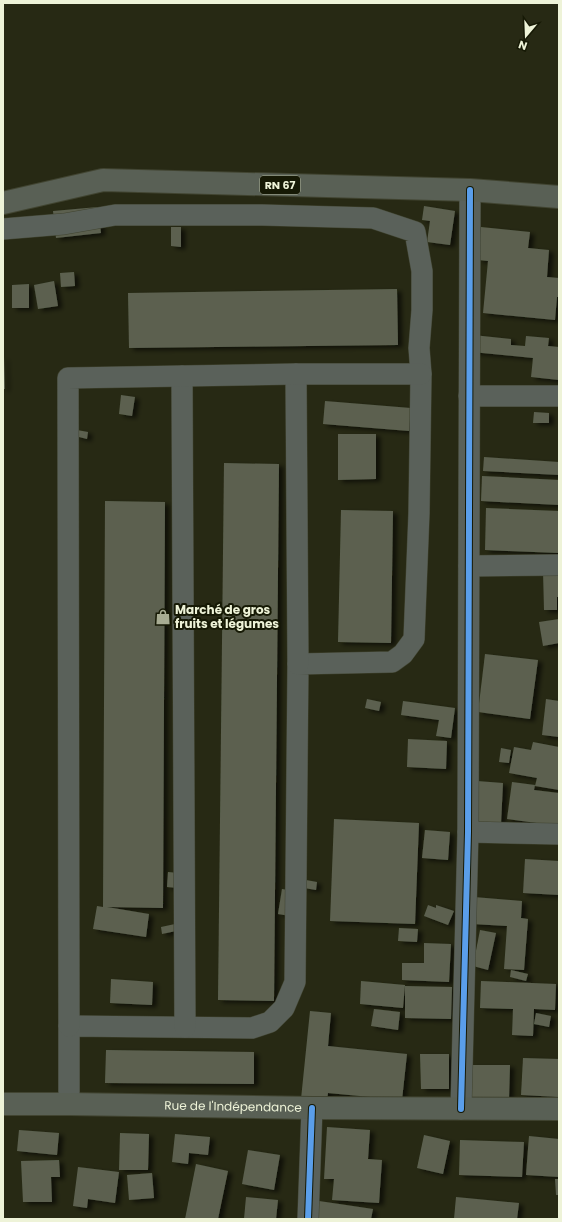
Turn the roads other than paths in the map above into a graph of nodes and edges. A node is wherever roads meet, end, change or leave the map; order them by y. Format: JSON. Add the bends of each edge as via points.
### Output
{"nodes":[{"id":1,"x":470,"y":190,"type":"junction"},
{"id":2,"x":559,"y":197,"type":"edge"},
{"id":3,"x":3,"y":203,"type":"edge"},
{"id":4,"x":3,"y":229,"type":"edge"},
{"id":5,"x":296,"y":374,"type":"junction"},
{"id":6,"x":421,"y":374,"type":"junction"},
{"id":7,"x":182,"y":376,"type":"junction"},
{"id":8,"x":469,"y":396,"type":"junction"},
{"id":9,"x":559,"y":396,"type":"edge"},
{"id":10,"x":559,"y":565,"type":"edge"},
{"id":11,"x":468,"y":566,"type":"junction"},
{"id":12,"x":298,"y":664,"type":"junction"},
{"id":13,"x":468,"y":832,"type":"junction"},
{"id":14,"x":559,"y":834,"type":"edge"},
{"id":15,"x":68,"y":1026,"type":"junction"},
{"id":16,"x":185,"y":1027,"type":"junction"},
{"id":17,"x":3,"y":1104,"type":"edge"},
{"id":18,"x":69,"y":1104,"type":"junction"},
{"id":19,"x":312,"y":1108,"type":"junction"},
{"id":20,"x":461,"y":1109,"type":"junction"},
{"id":21,"x":559,"y":1109,"type":"edge"},
{"id":22,"x":308,"y":1219,"type":"edge"}],
"edges":[{"from":1,"to":2,"type":"main road","number":"RN 67"},
{"from":1,"to":3,"type":"main road","number":"RN 67","via":[[103,180]]},
{"from":1,"to":8,"type":"street"},
{"from":4,"to":6,"type":"street","via":[[64,224],[115,215],[262,215],[373,218],[415,232],[422,271],[419,348]]},
{"from":5,"to":6,"type":"street"},
{"from":5,"to":7,"type":"street"},
{"from":5,"to":12,"type":"street"},
{"from":6,"to":12,"type":"street","via":[[414,639],[403,654],[392,662]]},
{"from":7,"to":15,"type":"street","via":[[68,378]]},
{"from":7,"to":16,"type":"street"},
{"from":8,"to":9,"type":"street"},
{"from":8,"to":11,"type":"street"},
{"from":10,"to":11,"type":"street"},
{"from":11,"to":13,"type":"street"},
{"from":12,"to":16,"type":"street","via":[[294,982],[284,1008],[270,1022],[252,1028]]},
{"from":13,"to":14,"type":"street"},
{"from":13,"to":20,"type":"street"},
{"from":15,"to":16,"type":"street"},
{"from":15,"to":18,"type":"street"},
{"from":17,"to":18,"type":"main road","name":"Rue de l'Indépendance"},
{"from":18,"to":19,"type":"main road","name":"Rue de l'Indépendance"},
{"from":19,"to":20,"type":"main road","name":"Rue de l'Indépendance"},
{"from":19,"to":22,"type":"street"},
{"from":20,"to":21,"type":"main road","name":"Rue de l'Indépendance"}]}
